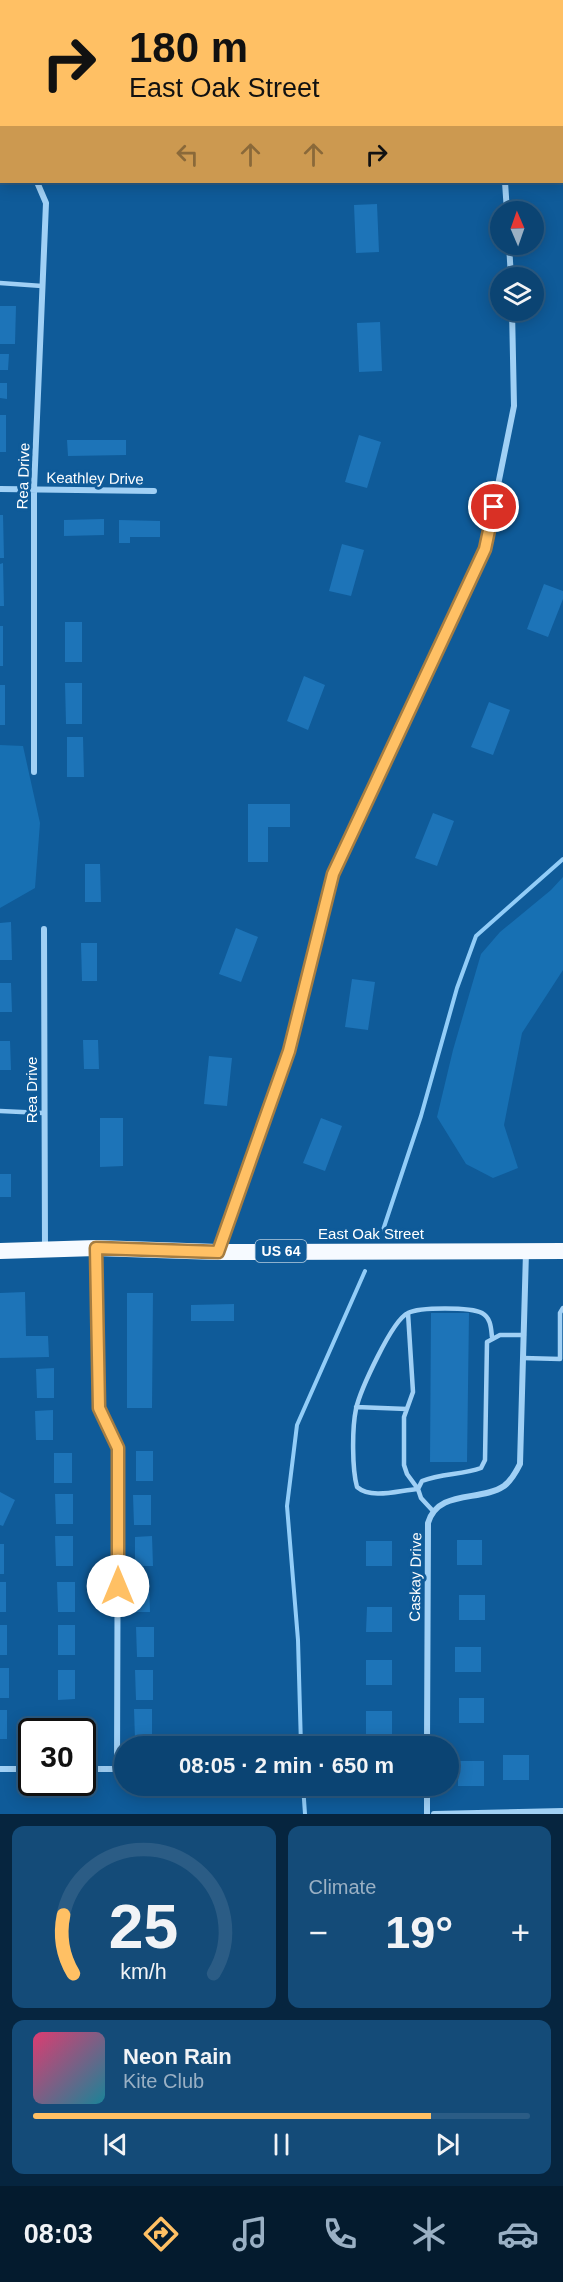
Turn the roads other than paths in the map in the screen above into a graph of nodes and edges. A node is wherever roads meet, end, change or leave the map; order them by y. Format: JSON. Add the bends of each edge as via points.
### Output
{"nodes":[{"id":1,"x":37,"y":183,"type":"edge"},
{"id":2,"x":505,"y":183,"type":"edge"},
{"id":3,"x":506,"y":201,"type":"edge"},
{"id":4,"x":0,"y":283,"type":"edge"},
{"id":5,"x":42,"y":286,"type":"junction"},
{"id":6,"x":512,"y":321,"type":"edge"},
{"id":7,"x":0,"y":489,"type":"edge"},
{"id":8,"x":34,"y":489,"type":"junction"},
{"id":9,"x":154,"y":491,"type":"dead end"},
{"id":10,"x":34,"y":772,"type":"dead end"},
{"id":11,"x":44,"y":929,"type":"dead end"},
{"id":12,"x":0,"y":1111,"type":"edge"},
{"id":13,"x":43,"y":1113,"type":"junction"},
{"id":14,"x":96,"y":1248,"type":"junction"},
{"id":15,"x":0,"y":1251,"type":"edge"},
{"id":16,"x":45,"y":1251,"type":"junction"},
{"id":17,"x":526,"y":1251,"type":"junction"},
{"id":18,"x":563,"y":1251,"type":"edge"},
{"id":19,"x":218,"y":1252,"type":"junction"},
{"id":20,"x":563,"y":1308,"type":"edge"},
{"id":21,"x":408,"y":1313,"type":"junction"},
{"id":22,"x":524,"y":1335,"type":"junction"},
{"id":23,"x":492,"y":1337,"type":"junction"},
{"id":24,"x":523,"y":1358,"type":"junction"},
{"id":25,"x":356,"y":1407,"type":"junction"},
{"id":26,"x":407,"y":1409,"type":"junction"},
{"id":27,"x":418,"y":1488,"type":"junction"},
{"id":28,"x":433,"y":1511,"type":"junction"},
{"id":29,"x":121,"y":1736,"type":"edge"},
{"id":30,"x":427,"y":1736,"type":"edge"},
{"id":31,"x":0,"y":1769,"type":"edge"},
{"id":32,"x":18,"y":1769,"type":"edge"},
{"id":33,"x":96,"y":1769,"type":"edge"},
{"id":34,"x":114,"y":1769,"type":"edge"},
{"id":35,"x":427,"y":1796,"type":"edge"},
{"id":36,"x":563,"y":1811,"type":"edge"},
{"id":37,"x":427,"y":1814,"type":"edge"},
{"id":38,"x":434,"y":1814,"type":"edge"}],
"edges":[{"from":1,"to":5,"type":"street","name":"Rea Drive","via":[[46,203]]},
{"from":2,"to":3,"type":"street"},
{"from":4,"to":5,"type":"lane"},
{"from":5,"to":8,"type":"street","name":"Rea Drive"},
{"from":6,"to":19,"type":"street","via":[[514,406],[485,549],[333,874],[289,1051]]},
{"from":7,"to":8,"type":"street","name":"Keathley Drive"},
{"from":8,"to":9,"type":"street","name":"Keathley Drive"},
{"from":8,"to":10,"type":"street","name":"Rea Drive"},
{"from":11,"to":13,"type":"street","name":"Rea Drive"},
{"from":12,"to":13,"type":"lane"},
{"from":13,"to":16,"type":"street","name":"Rea Drive"},
{"from":14,"to":16,"type":"highway","name":"East Oak Street","number":"US 64"},
{"from":14,"to":19,"type":"highway","name":"East Oak Street","number":"US 64"},
{"from":14,"to":29,"type":"street","via":[[99,1408],[118,1448]]},
{"from":15,"to":16,"type":"highway","name":"East Oak Street","number":"US 64"},
{"from":17,"to":18,"type":"highway","name":"East Oak Street","number":"US 64"},
{"from":17,"to":19,"type":"highway","name":"East Oak Street","number":"US 64"},
{"from":17,"to":22,"type":"street"},
{"from":20,"to":24,"type":"lane","via":[[560,1359]]},
{"from":21,"to":23,"type":"lane","via":[[482,1313],[488,1318]]},
{"from":21,"to":25,"type":"lane","via":[[394,1327]]},
{"from":21,"to":26,"type":"lane","via":[[413,1392]]},
{"from":22,"to":23,"type":"lane"},
{"from":22,"to":24,"type":"street"},
{"from":23,"to":27,"type":"lane","via":[[486,1348],[485,1460],[481,1468],[434,1476],[422,1481]]},
{"from":24,"to":28,"type":"street","via":[[520,1464],[512,1478],[503,1487],[439,1504]]},
{"from":25,"to":26,"type":"lane"},
{"from":25,"to":27,"type":"lane","via":[[357,1487],[372,1494]]},
{"from":26,"to":27,"type":"lane","via":[[404,1465]]},
{"from":27,"to":28,"type":"lane"},
{"from":28,"to":30,"type":"street","name":"Caskay Drive","via":[[428,1523],[426,1595]]},
{"from":31,"to":32,"type":"street"},
{"from":33,"to":34,"type":"street"},
{"from":35,"to":37,"type":"street"},
{"from":36,"to":38,"type":"street"}]}
